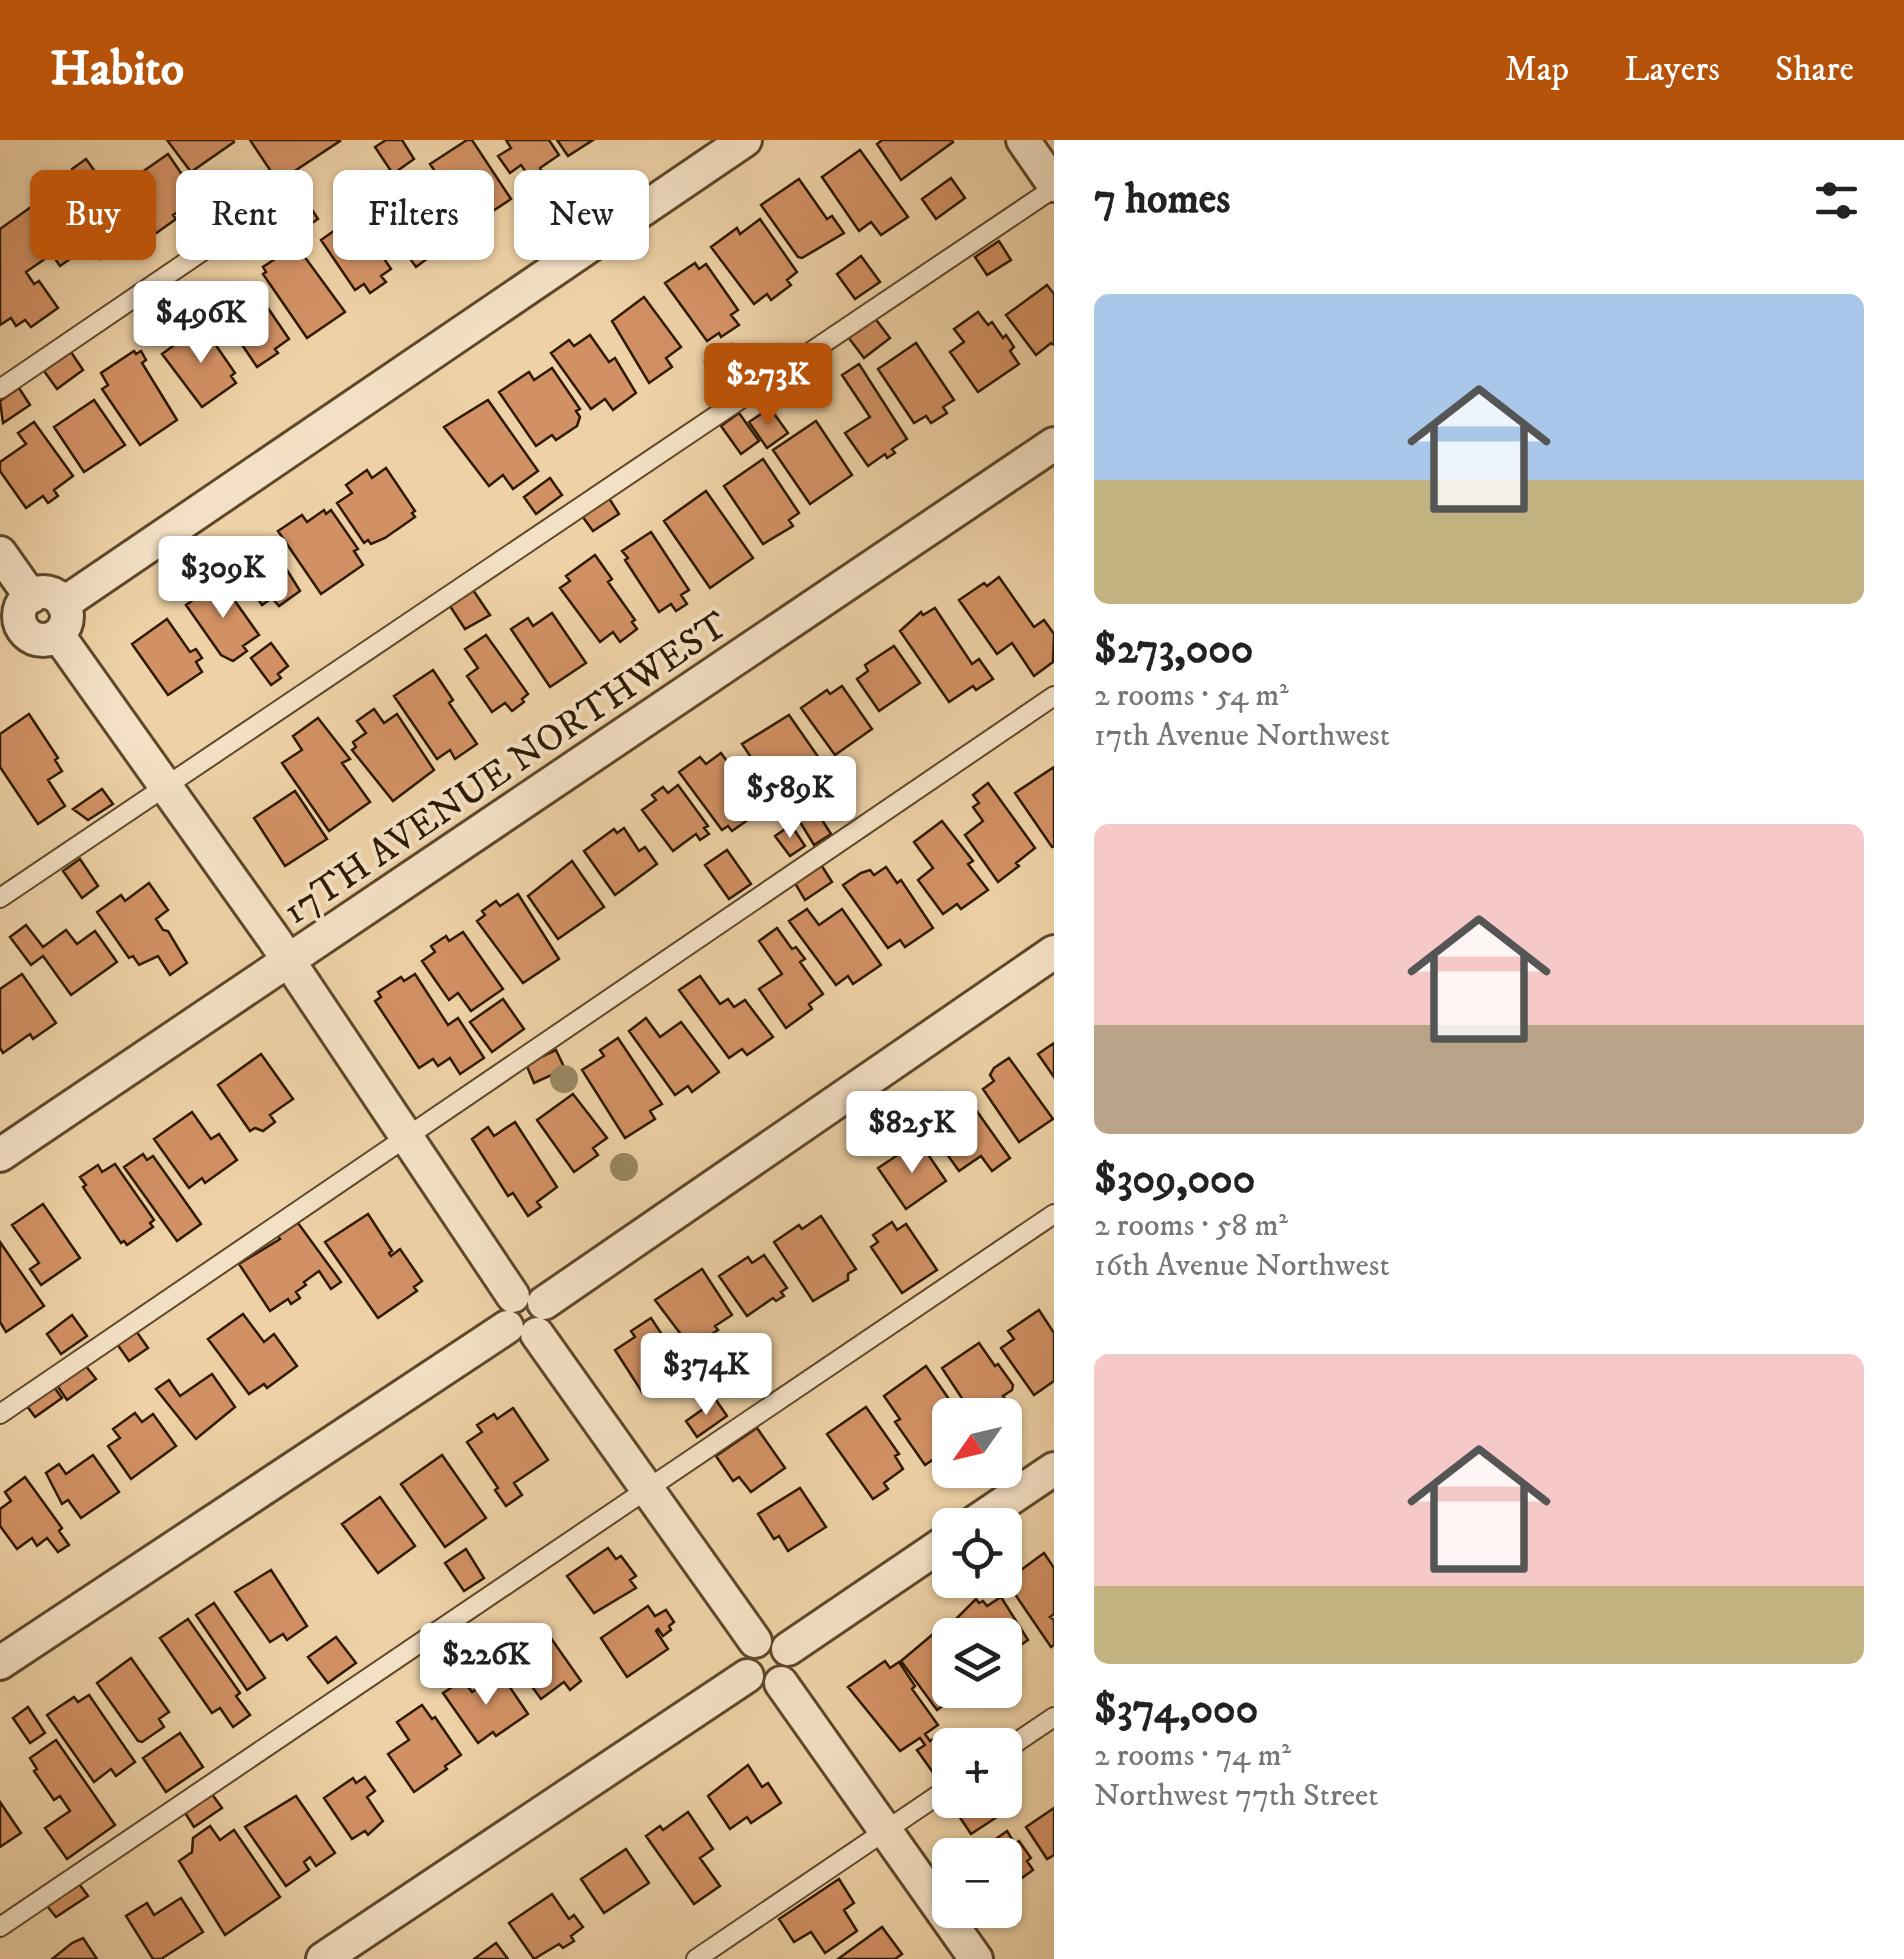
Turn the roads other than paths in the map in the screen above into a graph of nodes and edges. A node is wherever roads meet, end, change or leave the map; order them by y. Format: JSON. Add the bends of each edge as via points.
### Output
{"nodes":[{"id":1,"x":746,"y":140,"type":"edge"},
{"id":2,"x":1022,"y":140,"type":"edge"},
{"id":3,"x":1054,"y":187,"type":"edge"},
{"id":4,"x":189,"y":260,"type":"edge"},
{"id":5,"x":0,"y":389,"type":"edge"},
{"id":6,"x":1054,"y":444,"type":"edge"},
{"id":7,"x":0,"y":553,"type":"edge"},
{"id":8,"x":61,"y":620,"type":"junction"},
{"id":9,"x":18,"y":624,"type":"edge"},
{"id":10,"x":1054,"y":696,"type":"edge"},
{"id":11,"x":164,"y":786,"type":"junction"},
{"id":12,"x":0,"y":898,"type":"edge"},
{"id":13,"x":1054,"y":952,"type":"edge"},
{"id":14,"x":288,"y":960,"type":"junction"},
{"id":15,"x":407,"y":1136,"type":"junction"},
{"id":16,"x":0,"y":1156,"type":"edge"},
{"id":17,"x":1054,"y":1214,"type":"edge"},
{"id":18,"x":525,"y":1315,"type":"junction"},
{"id":19,"x":0,"y":1414,"type":"edge"},
{"id":20,"x":1054,"y":1468,"type":"edge"},
{"id":21,"x":648,"y":1490,"type":"junction"},
{"id":22,"x":996,"y":1508,"type":"edge"},
{"id":23,"x":932,"y":1551,"type":"edge"},
{"id":24,"x":755,"y":1641,"type":"junction"},
{"id":25,"x":788,"y":1649,"type":"junction"},
{"id":26,"x":0,"y":1663,"type":"edge"},
{"id":27,"x":747,"y":1676,"type":"junction"},
{"id":28,"x":781,"y":1683,"type":"junction"},
{"id":29,"x":1054,"y":1717,"type":"edge"},
{"id":30,"x":1022,"y":1739,"type":"edge"},
{"id":31,"x":932,"y":1798,"type":"edge"},
{"id":32,"x":886,"y":1830,"type":"junction"},
{"id":33,"x":0,"y":1927,"type":"edge"},
{"id":34,"x":323,"y":1959,"type":"edge"},
{"id":35,"x":696,"y":1959,"type":"edge"},
{"id":36,"x":976,"y":1959,"type":"edge"}],
"edges":[{"from":1,"to":8,"type":"street"},
{"from":2,"to":3,"type":"street"},
{"from":3,"to":11,"type":"lane"},
{"from":4,"to":5,"type":"lane"},
{"from":6,"to":14,"type":"street","name":"17TH AVENUE NORTHWEST"},
{"from":7,"to":9,"type":"street"},
{"from":8,"to":9,"type":"street","via":[[48,593]]},
{"from":8,"to":11,"type":"street"},
{"from":10,"to":15,"type":"lane"},
{"from":11,"to":12,"type":"lane"},
{"from":11,"to":14,"type":"street"},
{"from":13,"to":18,"type":"street"},
{"from":14,"to":15,"type":"street"},
{"from":14,"to":16,"type":"street","name":"17TH AVENUE NORTHWEST"},
{"from":15,"to":18,"type":"street"},
{"from":15,"to":19,"type":"lane"},
{"from":17,"to":21,"type":"lane"},
{"from":18,"to":21,"type":"street"},
{"from":18,"to":26,"type":"street"},
{"from":20,"to":22,"type":"street"},
{"from":21,"to":24,"type":"street"},
{"from":21,"to":33,"type":"lane"},
{"from":23,"to":25,"type":"street"},
{"from":24,"to":25,"type":"street","via":[[771,1638]]},
{"from":24,"to":27,"type":"street","via":[[744,1654]]},
{"from":25,"to":28,"type":"street","via":[[792,1667]]},
{"from":27,"to":28,"type":"street","via":[[762,1686]]},
{"from":27,"to":34,"type":"street"},
{"from":28,"to":32,"type":"street"},
{"from":29,"to":30,"type":"lane"},
{"from":31,"to":32,"type":"lane"},
{"from":32,"to":35,"type":"lane"},
{"from":32,"to":36,"type":"street"}]}
